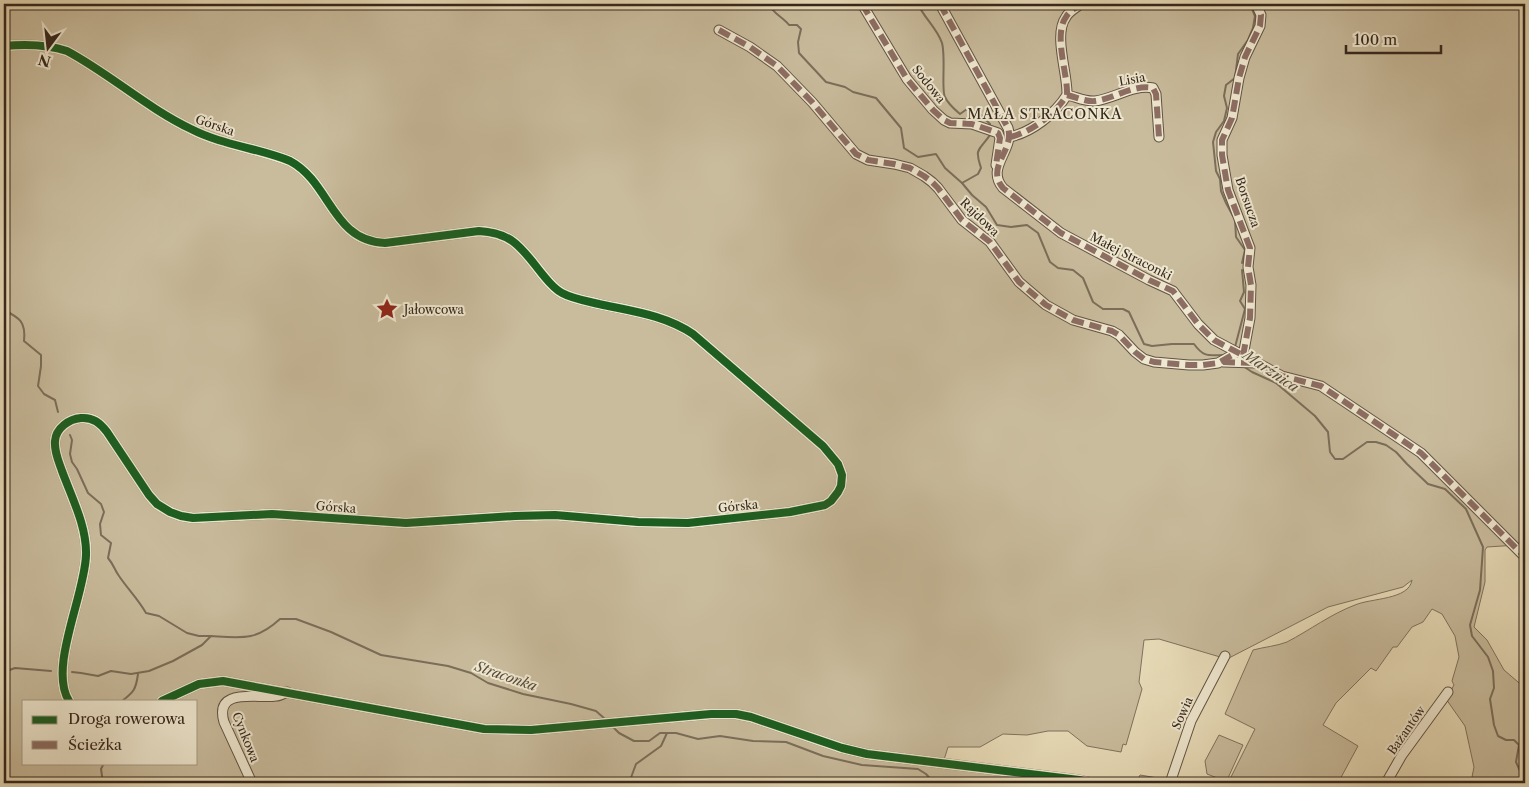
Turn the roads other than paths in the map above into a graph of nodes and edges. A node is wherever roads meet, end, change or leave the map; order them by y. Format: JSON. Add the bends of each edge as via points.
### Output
{"nodes":[{"id":1,"x":862,"y":4,"type":"edge"},
{"id":2,"x":940,"y":4,"type":"edge"},
{"id":3,"x":1081,"y":4,"type":"edge"},
{"id":4,"x":1256,"y":4,"type":"edge"},
{"id":5,"x":719,"y":30,"type":"dead end"},
{"id":6,"x":4,"y":46,"type":"edge"},
{"id":7,"x":1067,"y":95,"type":"junction"},
{"id":8,"x":1010,"y":137,"type":"junction"},
{"id":9,"x":1159,"y":137,"type":"dead end"},
{"id":10,"x":996,"y":172,"type":"junction"},
{"id":11,"x":1238,"y":355,"type":"junction"},
{"id":12,"x":1220,"y":361,"type":"junction"},
{"id":13,"x":1255,"y":363,"type":"junction"},
{"id":14,"x":1525,"y":557,"type":"edge"},
{"id":15,"x":1225,"y":656,"type":"dead end"},
{"id":16,"x":287,"y":692,"type":"junction"},
{"id":17,"x":1448,"y":692,"type":"dead end"},
{"id":18,"x":69,"y":700,"type":"edge"},
{"id":19,"x":164,"y":700,"type":"edge"},
{"id":20,"x":252,"y":783,"type":"edge"},
{"id":21,"x":1092,"y":783,"type":"edge"},
{"id":22,"x":1170,"y":783,"type":"edge"},
{"id":23,"x":1386,"y":783,"type":"edge"}],
"edges":[{"from":1,"to":10,"type":"street","name":"Sodowa","via":[[907,79],[933,110],[950,124],[972,124],[996,132],[1000,138]]},
{"from":2,"to":8,"type":"street"},
{"from":3,"to":7,"type":"street","via":[[1068,13],[1062,26]]},
{"from":4,"to":11,"type":"street","name":"Borsucza","via":[[1261,15],[1260,26],[1246,57],[1232,118],[1222,140],[1228,190],[1250,248],[1250,318]]},
{"from":5,"to":12,"type":"street","name":"Rajdowa","via":[[777,66],[856,154],[868,160],[910,168],[932,182],[962,220],[990,242],[1018,282],[1046,305],[1073,320],[1112,331],[1135,352],[1154,362],[1189,366]]},
{"from":6,"to":18,"type":"street","name":"Górska","via":[[59,48],[190,129],[295,164],[314,181],[349,229],[362,239],[385,242],[472,232],[500,234],[509,238],[561,293],[657,317],[683,328],[823,446],[838,464],[842,479],[836,495],[821,506],[688,523],[555,516],[406,523],[272,514],[193,518],[170,512],[154,500],[101,424],[86,418],[75,419],[61,428],[55,442],[86,546],[83,576],[62,668]]},
{"from":7,"to":8,"type":"street","via":[[1032,128]]},
{"from":7,"to":9,"type":"street","name":"Lisia","via":[[1096,101],[1146,87],[1153,88]]},
{"from":8,"to":10,"type":"street"},
{"from":10,"to":11,"type":"street","name":"Małej Straconki","via":[[1003,188],[1061,233],[1173,291],[1206,334]]},
{"from":11,"to":12,"type":"street","name":"Rajdowa"},
{"from":11,"to":13,"type":"street","name":"Małej Straconki"},
{"from":12,"to":13,"type":"street","name":"Rajdowa"},
{"from":13,"to":14,"type":"street","name":"Małej Straconki","via":[[1282,376],[1321,386],[1421,453]]},
{"from":15,"to":22,"type":"street","name":"Sowia","via":[[1191,721]]},
{"from":16,"to":19,"type":"street","via":[[215,681]]},
{"from":16,"to":20,"type":"street","name":"Cynkowa","via":[[277,696],[239,697],[223,706],[224,722]]},
{"from":16,"to":21,"type":"street","via":[[484,729],[531,730],[736,714],[868,754]]},
{"from":17,"to":23,"type":"street","name":"Bażantów"}]}
